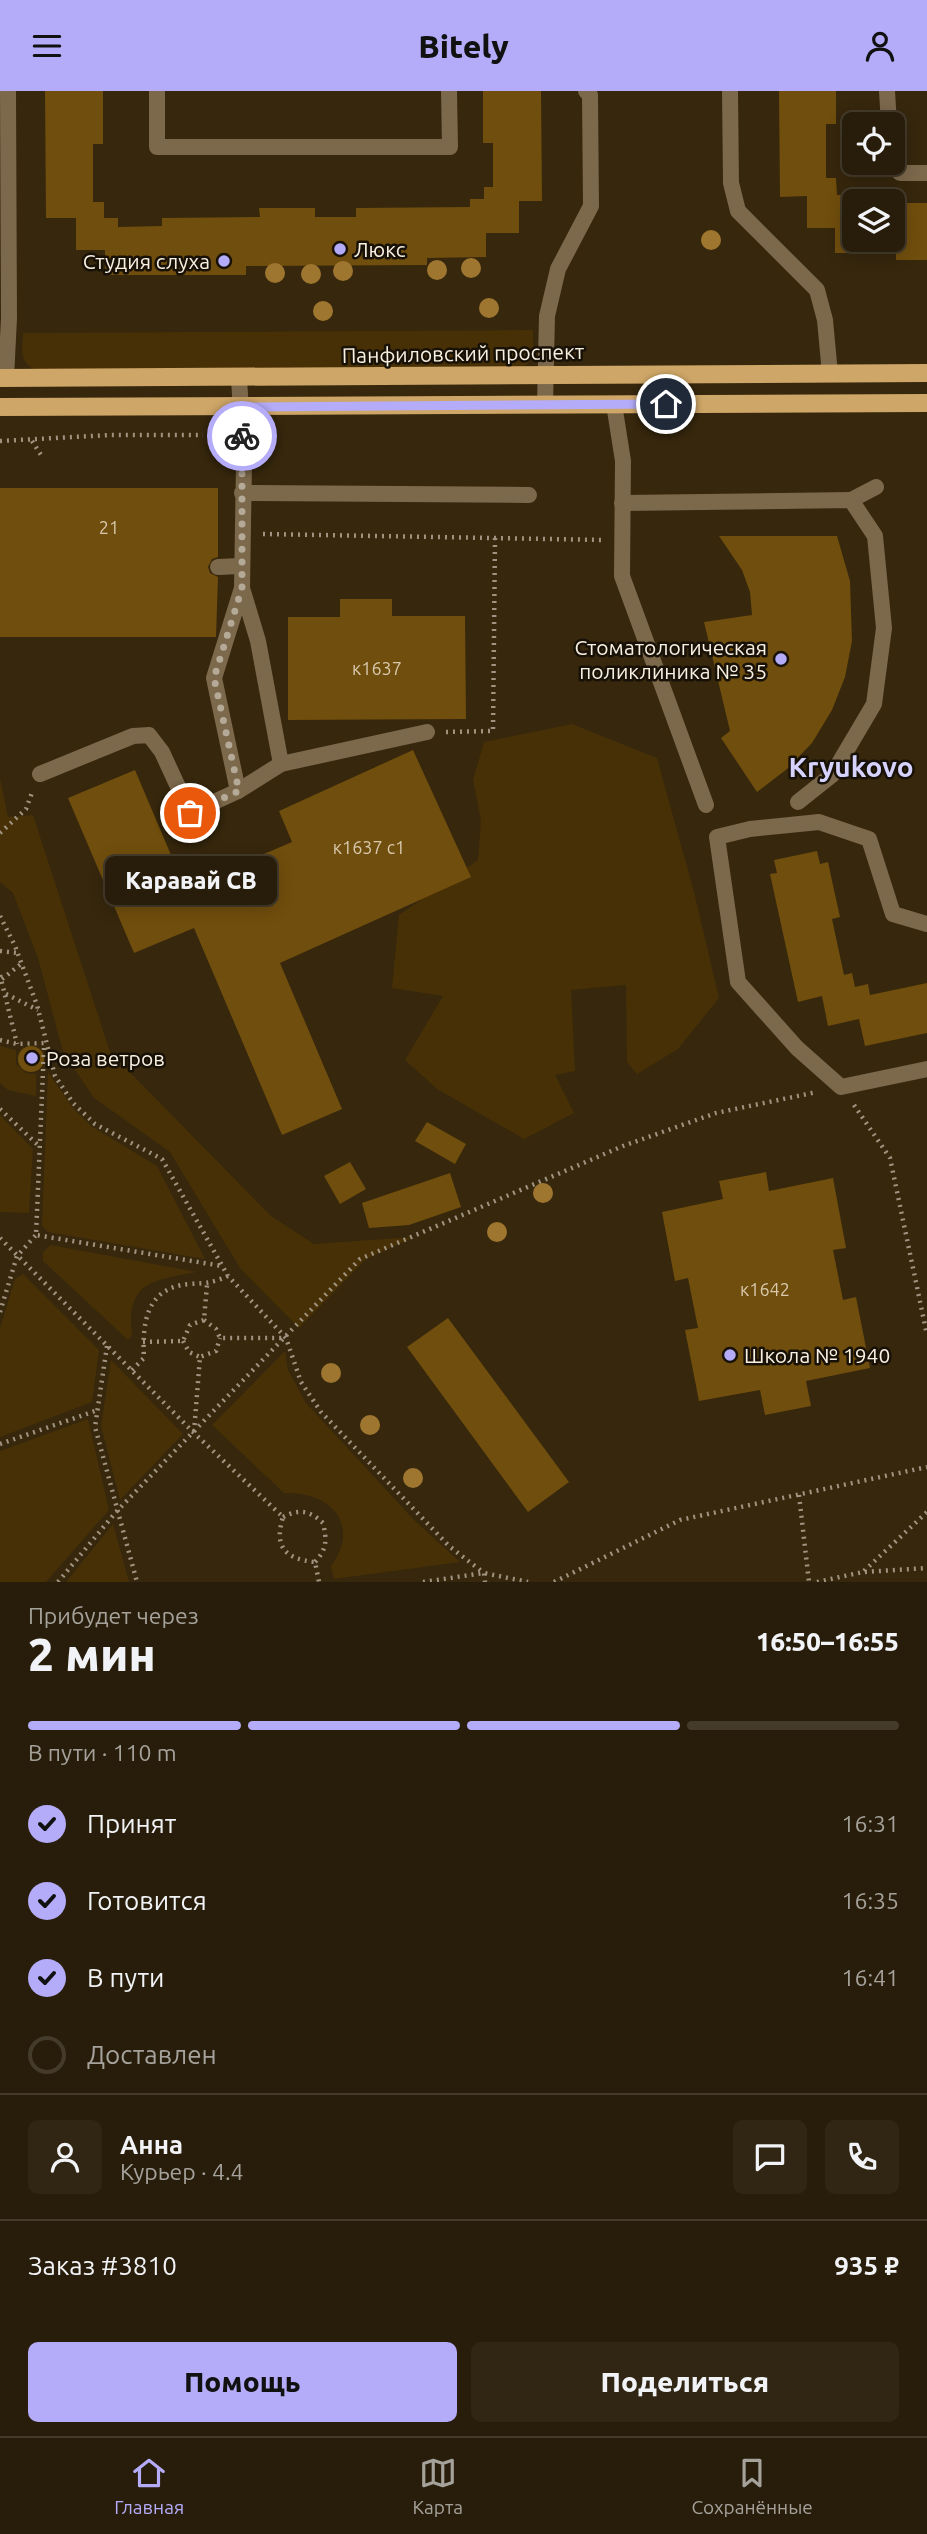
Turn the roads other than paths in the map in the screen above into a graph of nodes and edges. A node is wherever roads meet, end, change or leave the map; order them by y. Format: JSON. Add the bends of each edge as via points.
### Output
{"nodes":[{"id":1,"x":8,"y":91,"type":"edge"},
{"id":2,"x":157,"y":91,"type":"edge"},
{"id":3,"x":449,"y":91,"type":"edge"},
{"id":4,"x":586,"y":91,"type":"edge"},
{"id":5,"x":730,"y":91,"type":"edge"},
{"id":6,"x":887,"y":91,"type":"edge"},
{"id":7,"x":888,"y":112,"type":"edge"},
{"id":8,"x":905,"y":173,"type":"edge"},
{"id":9,"x":927,"y":173,"type":"edge"},
{"id":10,"x":927,"y":373,"type":"edge"},
{"id":11,"x":831,"y":374,"type":"junction"},
{"id":12,"x":546,"y":375,"type":"junction"},
{"id":13,"x":615,"y":375,"type":"junction"},
{"id":14,"x":3,"y":378,"type":"edge"},
{"id":15,"x":239,"y":378,"type":"junction"},
{"id":16,"x":927,"y":403,"type":"edge"},
{"id":17,"x":545,"y":404,"type":"junction"},
{"id":18,"x":614,"y":404,"type":"junction"},
{"id":19,"x":0,"y":407,"type":"edge"},
{"id":20,"x":239,"y":407,"type":"junction"},
{"id":21,"x":876,"y":487,"type":"dead end"},
{"id":22,"x":242,"y":493,"type":"junction"},
{"id":23,"x":529,"y":495,"type":"dead end"},
{"id":24,"x":851,"y":500,"type":"junction"},
{"id":25,"x":622,"y":503,"type":"junction"},
{"id":26,"x":241,"y":566,"type":"junction"},
{"id":27,"x":218,"y":567,"type":"dead end"},
{"id":28,"x":242,"y":588,"type":"junction"},
{"id":29,"x":427,"y":732,"type":"road end"},
{"id":30,"x":281,"y":764,"type":"junction"},
{"id":31,"x":40,"y":774,"type":"road end"},
{"id":32,"x":239,"y":791,"type":"junction"},
{"id":33,"x":798,"y":802,"type":"dead end"},
{"id":34,"x":706,"y":805,"type":"dead end"},
{"id":35,"x":927,"y":924,"type":"edge"},
{"id":36,"x":927,"y":1069,"type":"edge"}],
"edges":[{"from":1,"to":14,"type":"lane","via":[[9,318]]},
{"from":2,"to":3,"type":"lane","via":[[157,147],[450,147]]},
{"from":4,"to":12,"type":"lane","via":[[590,95],[591,206],[558,269],[547,316]]},
{"from":5,"to":11,"type":"lane","via":[[731,183],[738,211],[817,290]]},
{"from":6,"to":7,"type":"lane"},
{"from":8,"to":9,"type":"lane"},
{"from":10,"to":11,"type":"main road","name":"Панфиловский проспект"},
{"from":11,"to":13,"type":"main road","name":"Панфиловский проспект"},
{"from":12,"to":13,"type":"main road","name":"Панфиловский проспект"},
{"from":12,"to":15,"type":"main road","name":"Панфиловский проспект"},
{"from":12,"to":17,"type":"lane"},
{"from":13,"to":18,"type":"main road"},
{"from":14,"to":15,"type":"main road","name":"Панфиловский проспект"},
{"from":15,"to":20,"type":"lane"},
{"from":16,"to":18,"type":"main road"},
{"from":17,"to":18,"type":"main road"},
{"from":17,"to":20,"type":"main road"},
{"from":18,"to":25,"type":"lane","via":[[623,461]]},
{"from":19,"to":20,"type":"main road"},
{"from":20,"to":22,"type":"lane"},
{"from":21,"to":24,"type":"lane"},
{"from":22,"to":23,"type":"lane"},
{"from":22,"to":26,"type":"lane"},
{"from":24,"to":25,"type":"lane"},
{"from":24,"to":33,"type":"lane","via":[[875,536],[884,628],[874,704],[832,775]]},
{"from":25,"to":34,"type":"lane","via":[[622,576]]},
{"from":26,"to":27,"type":"lane"},
{"from":26,"to":28,"type":"lane"},
{"from":28,"to":30,"type":"lane","via":[[258,641]]},
{"from":28,"to":32,"type":"lane","via":[[214,678]]},
{"from":29,"to":30,"type":"lane"},
{"from":30,"to":32,"type":"lane"},
{"from":31,"to":32,"type":"lane","via":[[133,736],[149,735],[162,752],[190,813]]},
{"from":35,"to":36,"type":"lane","via":[[893,914],[869,839],[819,822],[718,837],[738,982],[797,1048],[841,1087]]}]}
